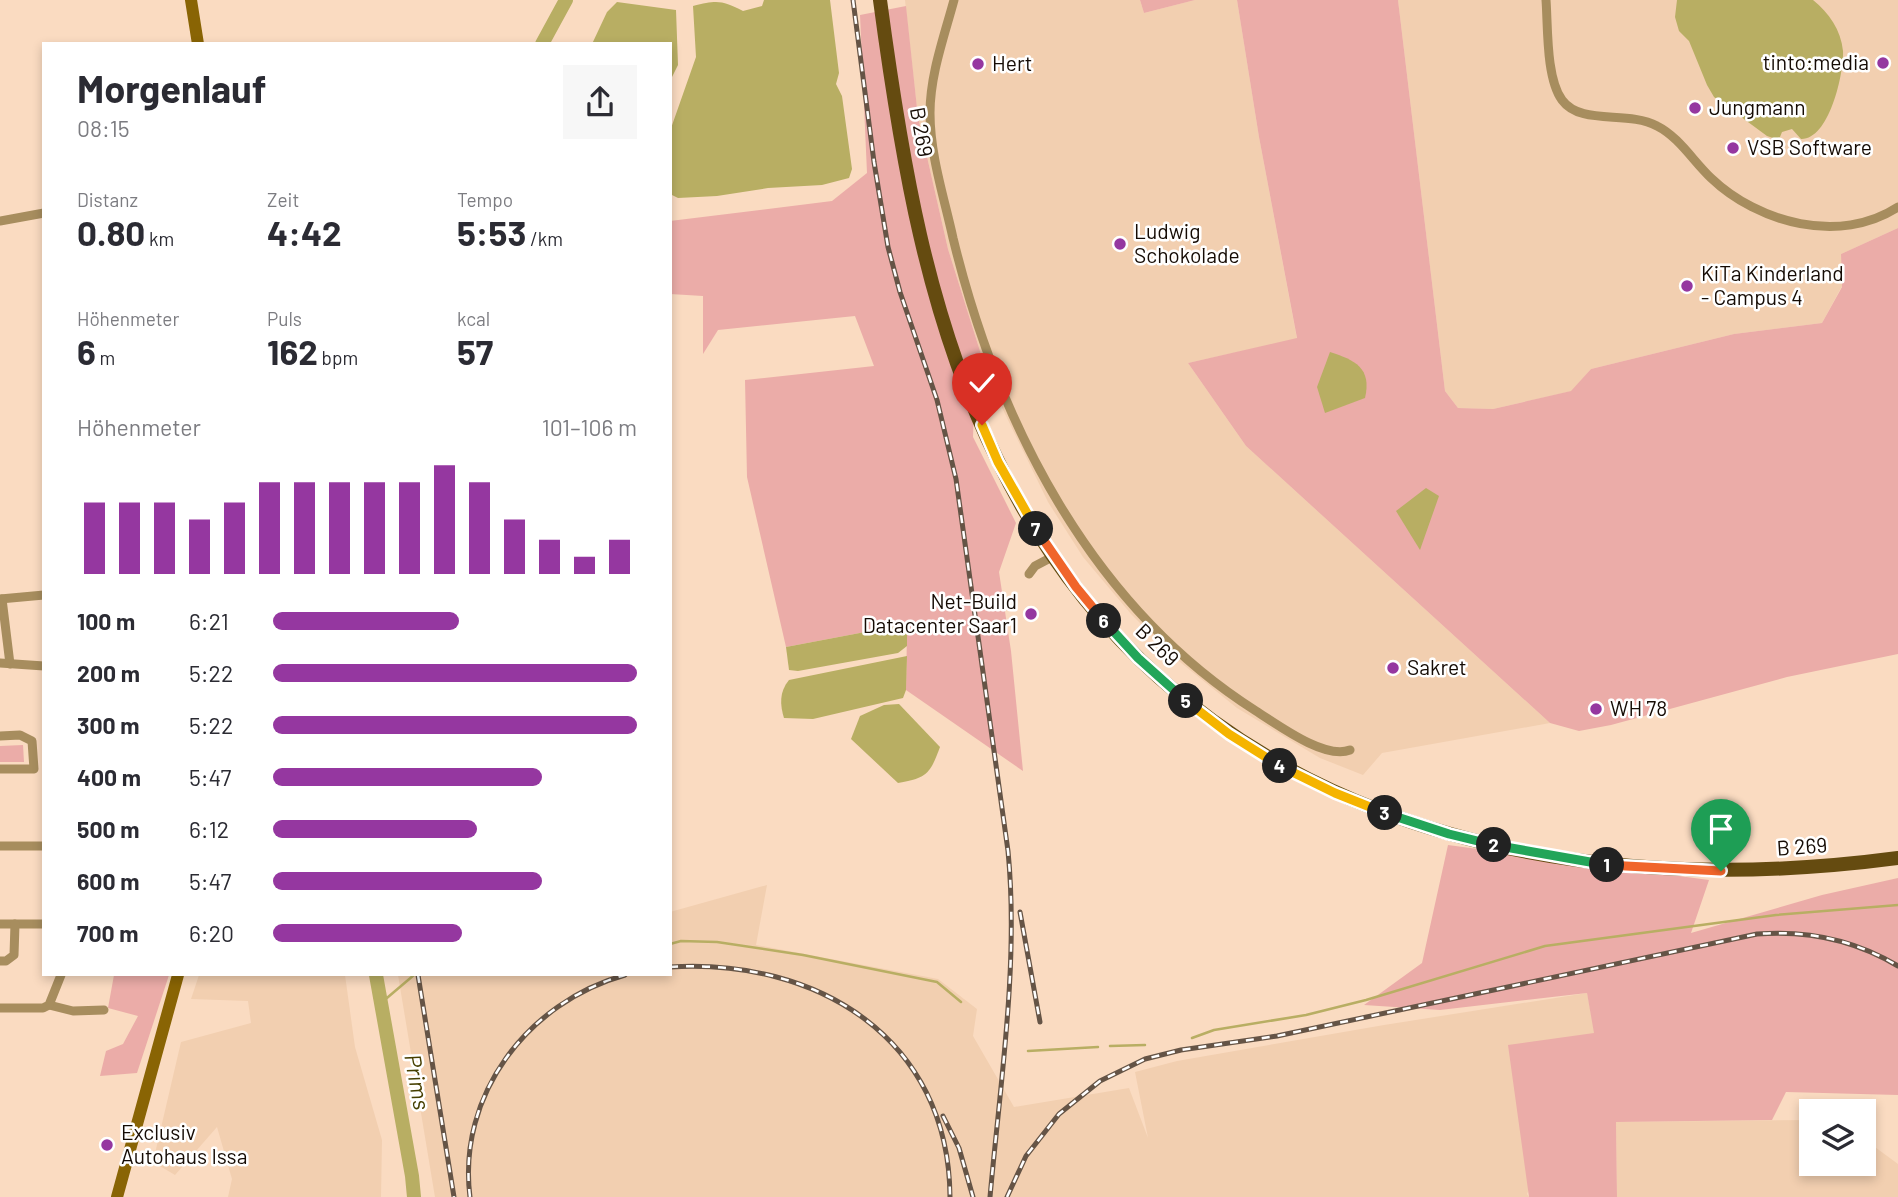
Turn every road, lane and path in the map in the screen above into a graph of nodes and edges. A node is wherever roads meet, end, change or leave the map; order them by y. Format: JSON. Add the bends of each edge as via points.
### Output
{"nodes":[{"id":1,"x":191,"y":0,"type":"edge"},
{"id":2,"x":880,"y":0,"type":"edge"},
{"id":3,"x":954,"y":0,"type":"edge"},
{"id":4,"x":1546,"y":0,"type":"edge"},
{"id":5,"x":198,"y":42,"type":"edge"},
{"id":6,"x":1898,"y":207,"type":"edge"},
{"id":7,"x":42,"y":213,"type":"edge"},
{"id":8,"x":0,"y":221,"type":"edge"},
{"id":9,"x":1054,"y":556,"type":"junction"},
{"id":10,"x":1029,"y":574,"type":"dead end"},
{"id":11,"x":42,"y":595,"type":"edge"},
{"id":12,"x":1,"y":599,"type":"edge"},
{"id":13,"x":0,"y":663,"type":"edge"},
{"id":14,"x":10,"y":664,"type":"junction"},
{"id":15,"x":42,"y":666,"type":"edge"},
{"id":16,"x":0,"y":736,"type":"edge"},
{"id":17,"x":1350,"y":750,"type":"dead end"},
{"id":18,"x":0,"y":769,"type":"edge"},
{"id":19,"x":0,"y":846,"type":"edge"},
{"id":20,"x":42,"y":846,"type":"edge"},
{"id":21,"x":1898,"y":858,"type":"edge"},
{"id":22,"x":0,"y":924,"type":"edge"},
{"id":23,"x":15,"y":924,"type":"junction"},
{"id":24,"x":42,"y":924,"type":"edge"},
{"id":25,"x":0,"y":961,"type":"edge"},
{"id":26,"x":61,"y":976,"type":"edge"},
{"id":27,"x":178,"y":976,"type":"edge"},
{"id":28,"x":49,"y":1005,"type":"junction"},
{"id":29,"x":0,"y":1008,"type":"edge"},
{"id":30,"x":104,"y":1010,"type":"dead end"},
{"id":31,"x":117,"y":1197,"type":"edge"}],
"edges":[{"from":1,"to":5,"type":"main road"},
{"from":2,"to":9,"type":"main road","name":"B 269","number":"B 269","via":[[908,177],[946,329],[998,462]]},
{"from":3,"to":17,"type":"street","via":[[932,87],[931,139],[970,303],[1022,436],[1095,559],[1189,663],[1299,737],[1336,753]]},
{"from":4,"to":6,"type":"street","via":[[1553,75],[1560,97],[1573,110],[1592,116],[1631,117],[1655,125],[1726,191],[1784,219],[1848,226]]},
{"from":7,"to":8,"type":"street"},
{"from":9,"to":10,"type":"street"},
{"from":9,"to":21,"type":"main road","name":"B 269","number":"B 269","via":[[1100,617],[1187,702],[1270,760],[1385,813],[1525,852],[1612,865],[1769,870]]},
{"from":11,"to":12,"type":"street"},
{"from":12,"to":14,"type":"street"},
{"from":13,"to":14,"type":"street"},
{"from":14,"to":15,"type":"street"},
{"from":16,"to":18,"type":"street","via":[[20,735],[32,741],[34,764],[34,769]]},
{"from":19,"to":20,"type":"street"},
{"from":22,"to":23,"type":"street"},
{"from":23,"to":24,"type":"street"},
{"from":23,"to":25,"type":"street","via":[[14,955]]},
{"from":26,"to":28,"type":"street"},
{"from":27,"to":31,"type":"main road"},
{"from":28,"to":29,"type":"street"},
{"from":28,"to":30,"type":"street","via":[[65,1010]]}]}
